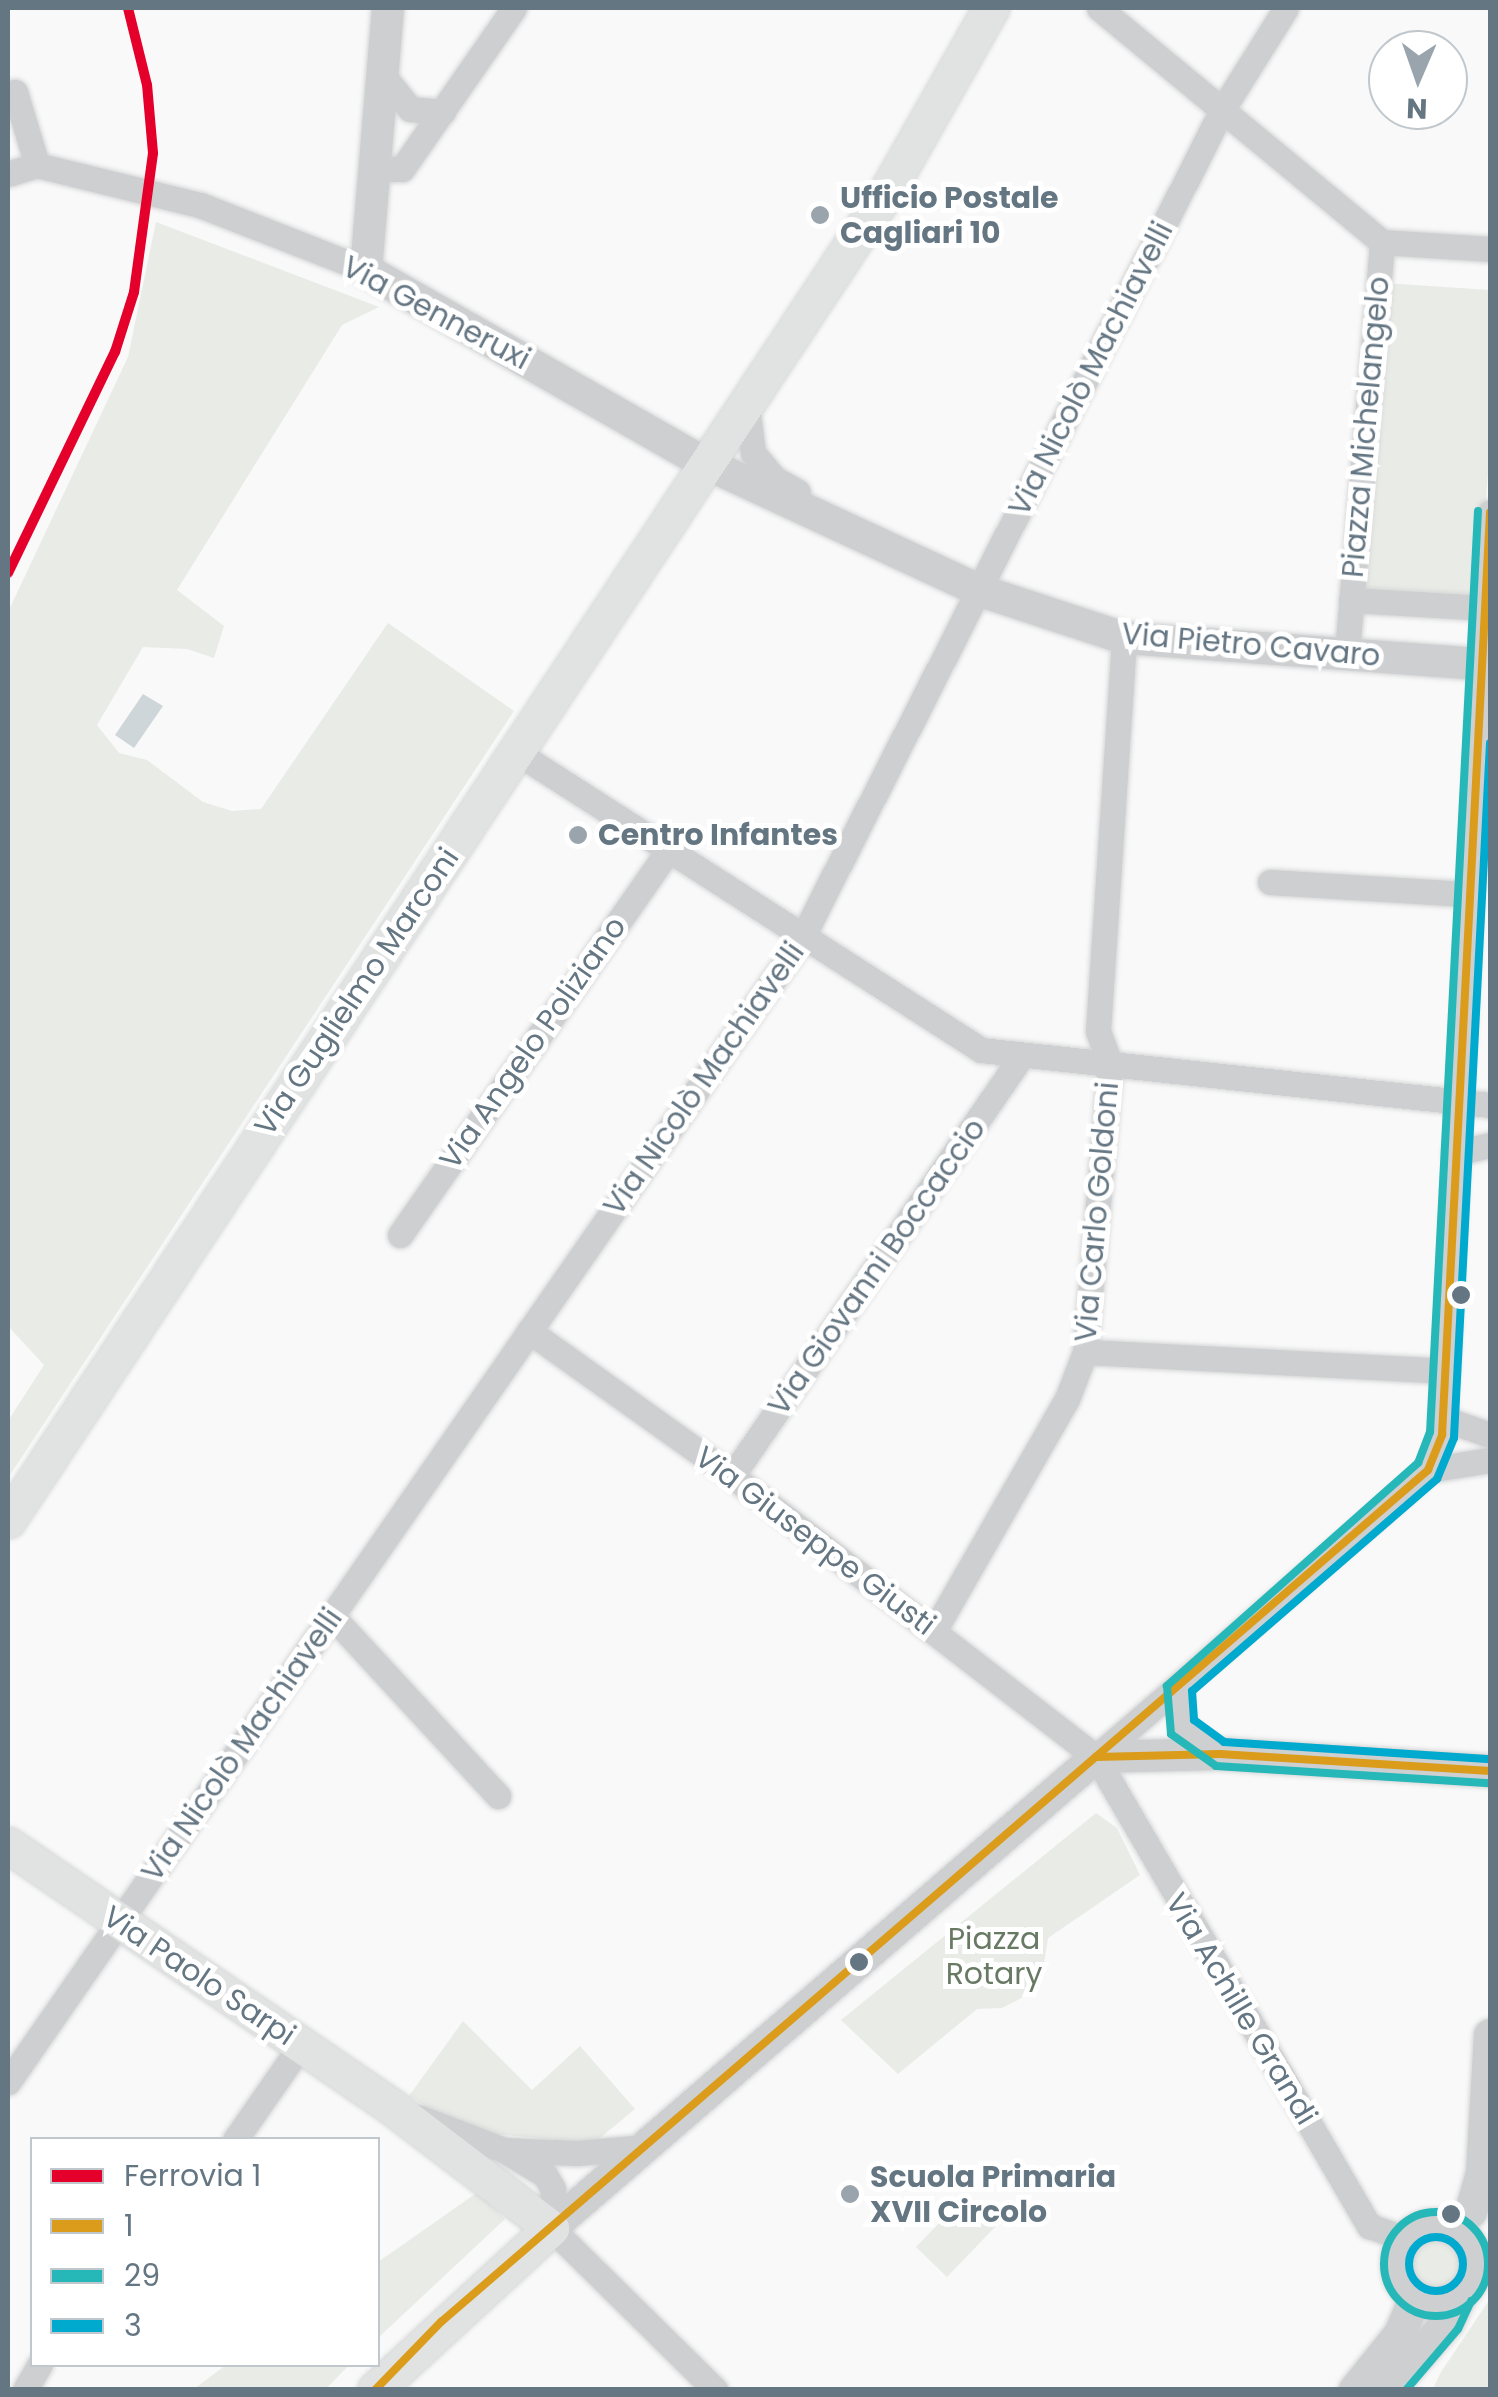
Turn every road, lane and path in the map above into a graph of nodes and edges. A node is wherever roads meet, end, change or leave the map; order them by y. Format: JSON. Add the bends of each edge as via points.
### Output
{"nodes":[{"id":1,"x":388,"y":8,"type":"edge"},
{"id":2,"x":514,"y":8,"type":"edge"},
{"id":3,"x":991,"y":8,"type":"edge"},
{"id":4,"x":1098,"y":8,"type":"edge"},
{"id":5,"x":1286,"y":8,"type":"edge"},
{"id":6,"x":382,"y":74,"type":"junction"},
{"id":7,"x":8,"y":94,"type":"edge"},
{"id":8,"x":1222,"y":110,"type":"junction"},
{"id":9,"x":443,"y":112,"type":"junction"},
{"id":10,"x":37,"y":166,"type":"junction"},
{"id":11,"x":376,"y":169,"type":"junction"},
{"id":12,"x":8,"y":174,"type":"edge"},
{"id":13,"x":1382,"y":242,"type":"junction"},
{"id":14,"x":1490,"y":249,"type":"edge"},
{"id":15,"x":366,"y":270,"type":"junction"},
{"id":16,"x":747,"y":406,"type":"junction"},
{"id":17,"x":704,"y":462,"type":"junction"},
{"id":18,"x":807,"y":510,"type":"junction"},
{"id":19,"x":1490,"y":512,"type":"edge"},
{"id":20,"x":978,"y":590,"type":"junction"},
{"id":21,"x":1351,"y":600,"type":"junction"},
{"id":22,"x":1484,"y":608,"type":"junction"},
{"id":23,"x":1124,"y":638,"type":"junction"},
{"id":24,"x":1348,"y":652,"type":"junction"},
{"id":25,"x":1485,"y":664,"type":"edge"},
{"id":26,"x":516,"y":752,"type":"junction"},
{"id":27,"x":667,"y":852,"type":"junction"},
{"id":28,"x":1270,"y":882,"type":"dead end"},
{"id":29,"x":1469,"y":894,"type":"junction"},
{"id":30,"x":801,"y":940,"type":"junction"},
{"id":31,"x":1021,"y":1058,"type":"junction"},
{"id":32,"x":1110,"y":1064,"type":"junction"},
{"id":33,"x":1457,"y":1102,"type":"junction"},
{"id":34,"x":1490,"y":1105,"type":"edge"},
{"id":35,"x":1490,"y":1145,"type":"edge"},
{"id":36,"x":1455,"y":1153,"type":"junction"},
{"id":37,"x":400,"y":1235,"type":"dead end"},
{"id":38,"x":529,"y":1332,"type":"junction"},
{"id":39,"x":1085,"y":1352,"type":"junction"},
{"id":40,"x":1445,"y":1371,"type":"junction"},
{"id":41,"x":1442,"y":1418,"type":"junction"},
{"id":42,"x":1490,"y":1435,"type":"edge"},
{"id":43,"x":1490,"y":1460,"type":"edge"},
{"id":44,"x":1428,"y":1470,"type":"junction"},
{"id":45,"x":732,"y":1476,"type":"junction"},
{"id":46,"x":8,"y":1520,"type":"edge"},
{"id":47,"x":332,"y":1616,"type":"junction"},
{"id":48,"x":934,"y":1631,"type":"junction"},
{"id":49,"x":1179,"y":1686,"type":"junction"},
{"id":50,"x":1220,"y":1754,"type":"junction"},
{"id":51,"x":1096,"y":1757,"type":"junction"},
{"id":52,"x":1490,"y":1771,"type":"edge"},
{"id":53,"x":498,"y":1796,"type":"dead end"},
{"id":54,"x":8,"y":1844,"type":"edge"},
{"id":55,"x":119,"y":1922,"type":"junction"},
{"id":56,"x":1490,"y":2035,"type":"edge"},
{"id":57,"x":301,"y":2045,"type":"junction"},
{"id":58,"x":8,"y":2082,"type":"edge"},
{"id":59,"x":392,"y":2107,"type":"junction"},
{"id":60,"x":237,"y":2137,"type":"edge"},
{"id":61,"x":646,"y":2147,"type":"junction"},
{"id":62,"x":504,"y":2150,"type":"junction"},
{"id":63,"x":1481,"y":2212,"type":"edge"},
{"id":64,"x":551,"y":2228,"type":"junction"},
{"id":65,"x":1418,"y":2232,"type":"junction"},
{"id":66,"x":1473,"y":2283,"type":"edge"},
{"id":67,"x":1415,"y":2298,"type":"junction"},
{"id":68,"x":38,"y":2367,"type":"edge"},
{"id":69,"x":1399,"y":2385,"type":"edge"},
{"id":70,"x":25,"y":2390,"type":"edge"},
{"id":71,"x":374,"y":2390,"type":"edge"},
{"id":72,"x":714,"y":2390,"type":"edge"},
{"id":73,"x":1355,"y":2390,"type":"edge"}],
"edges":[{"from":1,"to":6,"type":"street"},
{"from":2,"to":9,"type":"street"},
{"from":3,"to":16,"type":"main road","name":"Via Guglielmo Marconi","via":[[888,188]]},
{"from":4,"to":8,"type":"street"},
{"from":5,"to":8,"type":"street","name":"Via Nicolò Machiavelli"},
{"from":6,"to":9,"type":"street","via":[[410,108]]},
{"from":6,"to":11,"type":"street"},
{"from":7,"to":10,"type":"street","via":[[15,92]]},
{"from":8,"to":13,"type":"street"},
{"from":8,"to":20,"type":"street","name":"Via Nicolò Machiavelli"},
{"from":9,"to":11,"type":"street","via":[[402,169]]},
{"from":10,"to":12,"type":"street"},
{"from":10,"to":15,"type":"street","name":"Via Genneruxi","via":[[200,205]]},
{"from":11,"to":15,"type":"street"},
{"from":13,"to":14,"type":"street","name":"Piazza Michelangelo"},
{"from":13,"to":21,"type":"street","name":"Piazza Michelangelo"},
{"from":15,"to":17,"type":"street","name":"Via Genneruxi"},
{"from":16,"to":17,"type":"main road","name":"Via Guglielmo Marconi"},
{"from":16,"to":18,"type":"street","name":"Via Pietro Cavaro","via":[[753,453],[775,479],[798,491]]},
{"from":17,"to":18,"type":"street","name":"Via Pietro Cavaro"},
{"from":17,"to":26,"type":"main road","name":"Via Guglielmo Marconi"},
{"from":18,"to":20,"type":"street","name":"Via Pietro Cavaro"},
{"from":19,"to":22,"type":"street"},
{"from":20,"to":23,"type":"street","name":"Via Pietro Cavaro"},
{"from":20,"to":30,"type":"street","name":"Via Nicolò Machiavelli"},
{"from":21,"to":22,"type":"street","name":"Piazza Michelangelo"},
{"from":21,"to":24,"type":"street","name":"Piazza Michelangelo"},
{"from":22,"to":25,"type":"street"},
{"from":23,"to":24,"type":"street","name":"Via Pietro Cavaro"},
{"from":23,"to":32,"type":"street","name":"Via Carlo Goldoni","via":[[1098,1031]]},
{"from":24,"to":25,"type":"street","name":"Via Pietro Cavaro"},
{"from":25,"to":29,"type":"street"},
{"from":26,"to":27,"type":"street"},
{"from":26,"to":46,"type":"main road","name":"Via Guglielmo Marconi"},
{"from":27,"to":30,"type":"street"},
{"from":27,"to":37,"type":"street","name":"Via Angelo Poliziano"},
{"from":28,"to":29,"type":"street"},
{"from":29,"to":33,"type":"street"},
{"from":30,"to":31,"type":"street","via":[[980,1050]]},
{"from":30,"to":38,"type":"street","name":"Via Nicolò Machiavelli"},
{"from":31,"to":32,"type":"street"},
{"from":31,"to":45,"type":"street","name":"Via Giovanni Boccaccio"},
{"from":32,"to":33,"type":"street"},
{"from":32,"to":39,"type":"street","name":"Via Carlo Goldoni"},
{"from":33,"to":34,"type":"street"},
{"from":33,"to":36,"type":"street"},
{"from":35,"to":36,"type":"street"},
{"from":36,"to":40,"type":"street"},
{"from":38,"to":45,"type":"street","name":"Via Giuseppe Giusti"},
{"from":38,"to":47,"type":"street","name":"Via Nicolò Machiavelli"},
{"from":39,"to":40,"type":"street"},
{"from":39,"to":48,"type":"street","name":"Via Carlo Goldoni","via":[[1067,1399]]},
{"from":40,"to":41,"type":"street"},
{"from":41,"to":42,"type":"street","via":[[1458,1429]]},
{"from":41,"to":44,"type":"street"},
{"from":43,"to":44,"type":"street"},
{"from":44,"to":49,"type":"street"},
{"from":45,"to":48,"type":"street","name":"Via Giuseppe Giusti"},
{"from":47,"to":53,"type":"street"},
{"from":47,"to":55,"type":"street","name":"Via Nicolò Machiavelli"},
{"from":48,"to":51,"type":"street","name":"Via Giuseppe Giusti"},
{"from":49,"to":50,"type":"street","via":[[1182,1727]]},
{"from":49,"to":51,"type":"street"},
{"from":50,"to":51,"type":"street"},
{"from":50,"to":52,"type":"street"},
{"from":51,"to":61,"type":"street"},
{"from":51,"to":65,"type":"street","name":"Via Achille Grandi","via":[[1369,2226]]},
{"from":54,"to":55,"type":"main road","name":"Via Paolo Sarpi"},
{"from":55,"to":57,"type":"main road","name":"Via Paolo Sarpi"},
{"from":55,"to":58,"type":"street","name":"Via Nicolò Machiavelli"},
{"from":56,"to":63,"type":"street"},
{"from":57,"to":59,"type":"main road","name":"Via Paolo Sarpi"},
{"from":57,"to":60,"type":"street"},
{"from":59,"to":62,"type":"street","name":"Via Paolo Sarpi"},
{"from":59,"to":64,"type":"main road","name":"Via Paolo Sarpi"},
{"from":61,"to":62,"type":"street","name":"Via Paolo Sarpi"},
{"from":61,"to":64,"type":"street"},
{"from":62,"to":64,"type":"street","name":"Via Paolo Sarpi","via":[[546,2175],[553,2190]]},
{"from":63,"to":65,"type":"street"},
{"from":64,"to":71,"type":"main road"},
{"from":64,"to":72,"type":"street"},
{"from":65,"to":66,"type":"street","via":[[1454,2229],[1467,2240],[1476,2266]]},
{"from":65,"to":67,"type":"street","via":[[1397,2272]]},
{"from":66,"to":67,"type":"street","via":[[1441,2304]]},
{"from":66,"to":69,"type":"street"},
{"from":67,"to":73,"type":"street","via":[[1400,2334]]},
{"from":68,"to":70,"type":"street"}]}
